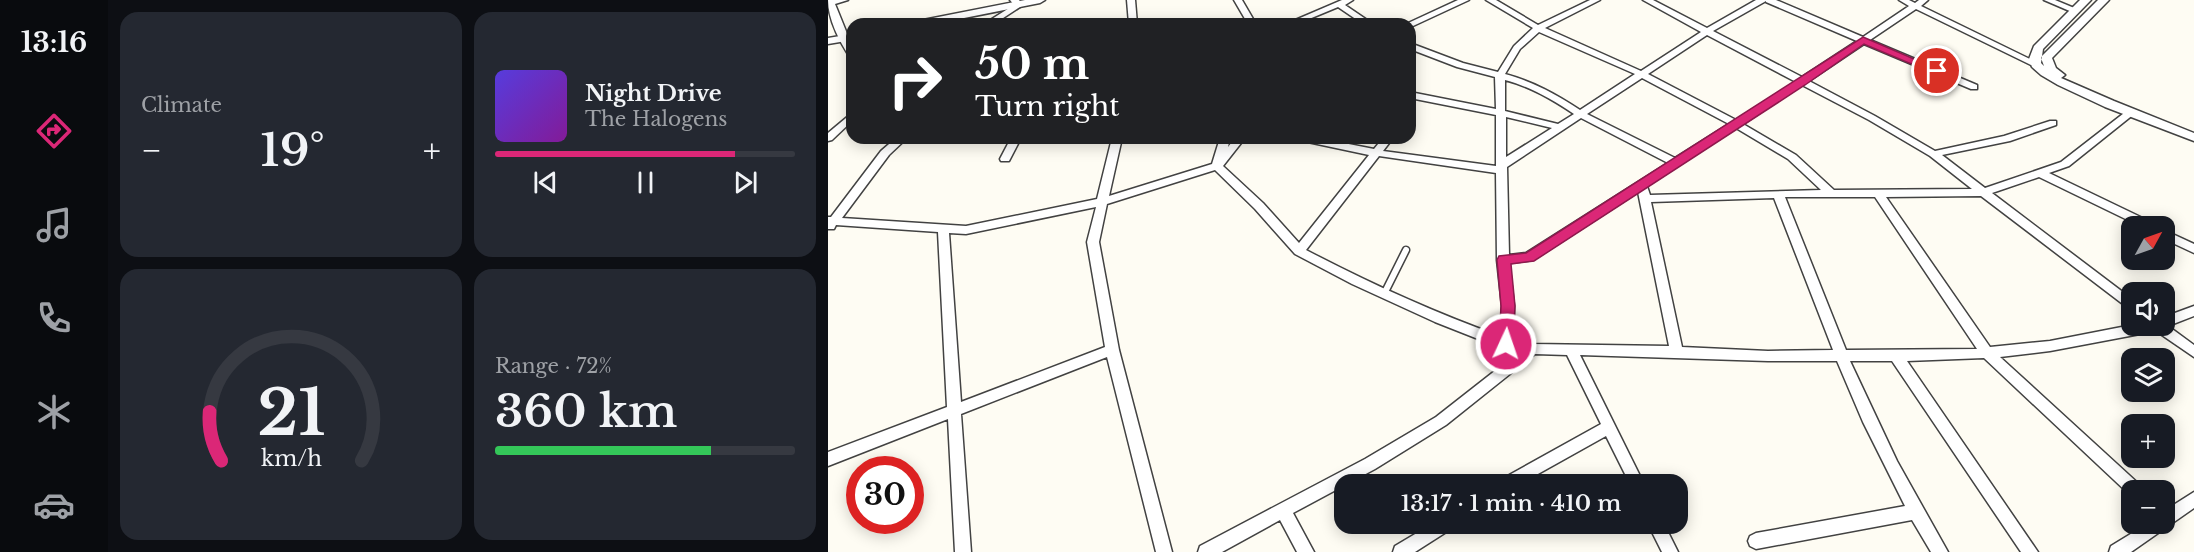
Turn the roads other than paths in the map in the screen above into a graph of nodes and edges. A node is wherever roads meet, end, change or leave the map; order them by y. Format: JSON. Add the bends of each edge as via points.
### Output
{"nodes":[{"id":1,"x":844,"y":0,"type":"edge"},
{"id":2,"x":1040,"y":0,"type":"edge"},
{"id":3,"x":1131,"y":0,"type":"edge"},
{"id":4,"x":1238,"y":0,"type":"edge"},
{"id":5,"x":1349,"y":0,"type":"edge"},
{"id":6,"x":1465,"y":0,"type":"edge"},
{"id":7,"x":1490,"y":0,"type":"edge"},
{"id":8,"x":1596,"y":0,"type":"edge"},
{"id":9,"x":1647,"y":0,"type":"edge"},
{"id":10,"x":1762,"y":0,"type":"edge"},
{"id":11,"x":1769,"y":0,"type":"edge"},
{"id":12,"x":1903,"y":0,"type":"edge"},
{"id":13,"x":1924,"y":0,"type":"edge"},
{"id":14,"x":2048,"y":0,"type":"edge"},
{"id":15,"x":2086,"y":0,"type":"edge"},
{"id":16,"x":2104,"y":0,"type":"edge"},
{"id":17,"x":830,"y":1,"type":"edge"},
{"id":18,"x":1016,"y":2,"type":"edge"},
{"id":19,"x":1338,"y":4,"type":"junction"},
{"id":20,"x":1915,"y":6,"type":"junction"},
{"id":21,"x":2075,"y":10,"type":"junction"},
{"id":22,"x":945,"y":18,"type":"edge"},
{"id":23,"x":996,"y":18,"type":"edge"},
{"id":24,"x":1132,"y":18,"type":"edge"},
{"id":25,"x":1248,"y":18,"type":"edge"},
{"id":26,"x":1304,"y":18,"type":"edge"},
{"id":27,"x":1360,"y":18,"type":"edge"},
{"id":28,"x":1416,"y":21,"type":"edge"},
{"id":29,"x":1538,"y":28,"type":"junction"},
{"id":30,"x":1706,"y":32,"type":"junction"},
{"id":31,"x":846,"y":33,"type":"edge"},
{"id":32,"x":846,"y":37,"type":"edge"},
{"id":33,"x":1863,"y":40,"type":"junction"},
{"id":34,"x":828,"y":41,"type":"edge"},
{"id":35,"x":1416,"y":48,"type":"edge"},
{"id":36,"x":2034,"y":63,"type":"junction"},
{"id":37,"x":1641,"y":74,"type":"junction"},
{"id":38,"x":1500,"y":76,"type":"junction"},
{"id":39,"x":1801,"y":82,"type":"junction"},
{"id":40,"x":1974,"y":87,"type":"dead end"},
{"id":41,"x":1416,"y":96,"type":"edge"},
{"id":42,"x":2131,"y":112,"type":"junction"},
{"id":43,"x":1501,"y":114,"type":"junction"},
{"id":44,"x":1580,"y":114,"type":"junction"},
{"id":45,"x":846,"y":122,"type":"edge"},
{"id":46,"x":1734,"y":123,"type":"junction"},
{"id":47,"x":2053,"y":123,"type":"dead end"},
{"id":48,"x":1559,"y":128,"type":"junction"},
{"id":49,"x":2194,"y":130,"type":"edge"},
{"id":50,"x":2194,"y":136,"type":"edge"},
{"id":51,"x":828,"y":138,"type":"edge"},
{"id":52,"x":895,"y":144,"type":"edge"},
{"id":53,"x":1013,"y":144,"type":"edge"},
{"id":54,"x":1116,"y":144,"type":"edge"},
{"id":55,"x":1223,"y":144,"type":"edge"},
{"id":56,"x":1235,"y":144,"type":"edge"},
{"id":57,"x":1333,"y":144,"type":"edge"},
{"id":58,"x":1384,"y":144,"type":"edge"},
{"id":59,"x":1377,"y":153,"type":"junction"},
{"id":60,"x":1934,"y":154,"type":"junction"},
{"id":61,"x":1005,"y":159,"type":"dead end"},
{"id":62,"x":1676,"y":163,"type":"junction"},
{"id":63,"x":1217,"y":166,"type":"junction"},
{"id":64,"x":1502,"y":168,"type":"junction"},
{"id":65,"x":2040,"y":173,"type":"junction"},
{"id":66,"x":1642,"y":185,"type":"junction"},
{"id":67,"x":1983,"y":192,"type":"junction"},
{"id":68,"x":1831,"y":193,"type":"junction"},
{"id":69,"x":1778,"y":194,"type":"junction"},
{"id":70,"x":1878,"y":194,"type":"junction"},
{"id":71,"x":1645,"y":199,"type":"junction"},
{"id":72,"x":1102,"y":202,"type":"junction"},
{"id":73,"x":2128,"y":216,"type":"edge"},
{"id":74,"x":830,"y":224,"type":"edge"},
{"id":75,"x":943,"y":228,"type":"junction"},
{"id":76,"x":2175,"y":240,"type":"edge"},
{"id":77,"x":2194,"y":249,"type":"edge"},
{"id":78,"x":1406,"y":250,"type":"dead end"},
{"id":79,"x":1299,"y":251,"type":"junction"},
{"id":80,"x":1503,"y":260,"type":"junction"},
{"id":81,"x":1384,"y":294,"type":"junction"},
{"id":82,"x":2121,"y":298,"type":"edge"},
{"id":83,"x":2194,"y":311,"type":"edge"},
{"id":84,"x":2175,"y":318,"type":"edge"},
{"id":85,"x":2121,"y":333,"type":"edge"},
{"id":86,"x":2171,"y":336,"type":"edge"},
{"id":87,"x":1506,"y":344,"type":"junction"},
{"id":88,"x":1532,"y":349,"type":"junction"},
{"id":89,"x":1571,"y":349,"type":"junction"},
{"id":90,"x":1112,"y":350,"type":"junction"},
{"id":91,"x":1676,"y":351,"type":"junction"},
{"id":92,"x":2194,"y":352,"type":"edge"},
{"id":93,"x":1987,"y":353,"type":"junction"},
{"id":94,"x":1840,"y":354,"type":"junction"},
{"id":95,"x":1895,"y":354,"type":"junction"},
{"id":96,"x":954,"y":410,"type":"junction"},
{"id":97,"x":1609,"y":427,"type":"junction"},
{"id":98,"x":828,"y":459,"type":"edge"},
{"id":99,"x":1525,"y":474,"type":"edge"},
{"id":100,"x":1632,"y":474,"type":"edge"},
{"id":101,"x":2124,"y":480,"type":"edge"},
{"id":102,"x":2194,"y":498,"type":"edge"},
{"id":103,"x":1283,"y":510,"type":"junction"},
{"id":104,"x":1915,"y":512,"type":"junction"},
{"id":105,"x":2175,"y":513,"type":"edge"},
{"id":106,"x":1429,"y":534,"type":"edge"},
{"id":107,"x":1661,"y":534,"type":"edge"},
{"id":108,"x":2144,"y":534,"type":"edge"},
{"id":109,"x":1756,"y":541,"type":"dead end"},
{"id":110,"x":963,"y":552,"type":"edge"},
{"id":111,"x":1164,"y":552,"type":"edge"},
{"id":112,"x":1206,"y":552,"type":"edge"},
{"id":113,"x":1306,"y":552,"type":"edge"},
{"id":114,"x":1401,"y":552,"type":"edge"},
{"id":115,"x":1670,"y":552,"type":"edge"},
{"id":116,"x":1940,"y":552,"type":"edge"},
{"id":117,"x":2030,"y":552,"type":"edge"},
{"id":118,"x":2117,"y":552,"type":"edge"}],
"edges":[{"from":1,"to":17,"type":"street"},
{"from":2,"to":18,"type":"street"},
{"from":3,"to":24,"type":"street"},
{"from":4,"to":25,"type":"street"},
{"from":5,"to":19,"type":"street"},
{"from":6,"to":28,"type":"street"},
{"from":7,"to":29,"type":"street"},
{"from":8,"to":29,"type":"street"},
{"from":9,"to":30,"type":"street"},
{"from":10,"to":30,"type":"street"},
{"from":11,"to":33,"type":"street"},
{"from":12,"to":20,"type":"street"},
{"from":13,"to":20,"type":"street"},
{"from":14,"to":21,"type":"street"},
{"from":15,"to":21,"type":"street"},
{"from":16,"to":49,"type":"street","via":[[2046,58],[2051,70]]},
{"from":17,"to":31,"type":"street"},
{"from":18,"to":22,"type":"street"},
{"from":18,"to":23,"type":"street"},
{"from":19,"to":26,"type":"street"},
{"from":19,"to":27,"type":"street"},
{"from":20,"to":33,"type":"street"},
{"from":20,"to":36,"type":"street"},
{"from":21,"to":36,"type":"street","via":[[2038,48]]},
{"from":29,"to":37,"type":"street"},
{"from":29,"to":38,"type":"street","via":[[1517,48]]},
{"from":30,"to":37,"type":"street"},
{"from":30,"to":39,"type":"street"},
{"from":32,"to":34,"type":"street"},
{"from":33,"to":39,"type":"street"},
{"from":33,"to":40,"type":"street"},
{"from":35,"to":38,"type":"street"},
{"from":36,"to":42,"type":"street","via":[[2053,78]]},
{"from":37,"to":44,"type":"street"},
{"from":37,"to":46,"type":"street"},
{"from":38,"to":43,"type":"street"},
{"from":38,"to":44,"type":"street","via":[[1548,93]]},
{"from":39,"to":46,"type":"street"},
{"from":39,"to":60,"type":"street"},
{"from":41,"to":43,"type":"street"},
{"from":42,"to":50,"type":"street"},
{"from":42,"to":65,"type":"street","via":[[2066,164]]},
{"from":43,"to":48,"type":"street"},
{"from":43,"to":64,"type":"street"},
{"from":44,"to":48,"type":"street"},
{"from":44,"to":62,"type":"street"},
{"from":45,"to":51,"type":"street"},
{"from":46,"to":62,"type":"street"},
{"from":46,"to":68,"type":"street","via":[[1792,157]]},
{"from":47,"to":60,"type":"street","via":[[2006,139]]},
{"from":48,"to":64,"type":"street"},
{"from":52,"to":74,"type":"street"},
{"from":53,"to":61,"type":"street"},
{"from":54,"to":72,"type":"street"},
{"from":55,"to":63,"type":"street"},
{"from":56,"to":63,"type":"street"},
{"from":57,"to":59,"type":"street"},
{"from":58,"to":59,"type":"street"},
{"from":59,"to":64,"type":"street"},
{"from":59,"to":79,"type":"street"},
{"from":60,"to":67,"type":"street"},
{"from":62,"to":66,"type":"street"},
{"from":63,"to":72,"type":"street"},
{"from":63,"to":79,"type":"street"},
{"from":64,"to":80,"type":"street"},
{"from":65,"to":67,"type":"street"},
{"from":65,"to":73,"type":"street"},
{"from":66,"to":71,"type":"street"},
{"from":66,"to":80,"type":"street","via":[[1529,257]]},
{"from":67,"to":70,"type":"street"},
{"from":67,"to":82,"type":"street"},
{"from":68,"to":69,"type":"street"},
{"from":68,"to":70,"type":"street"},
{"from":69,"to":71,"type":"street"},
{"from":69,"to":94,"type":"street"},
{"from":70,"to":93,"type":"street"},
{"from":71,"to":91,"type":"street"},
{"from":72,"to":75,"type":"street","via":[[966,230]]},
{"from":72,"to":90,"type":"street","via":[[1092,242]]},
{"from":74,"to":75,"type":"street"},
{"from":75,"to":96,"type":"street"},
{"from":76,"to":77,"type":"street"},
{"from":78,"to":81,"type":"lane"},
{"from":79,"to":81,"type":"street"},
{"from":80,"to":87,"type":"street","via":[[1508,306]]},
{"from":81,"to":87,"type":"street"},
{"from":83,"to":84,"type":"street"},
{"from":85,"to":93,"type":"street"},
{"from":86,"to":92,"type":"street"},
{"from":87,"to":88,"type":"street"},
{"from":88,"to":89,"type":"street"},
{"from":88,"to":103,"type":"street","via":[[1441,421]]},
{"from":89,"to":91,"type":"street"},
{"from":89,"to":97,"type":"street"},
{"from":90,"to":96,"type":"street"},
{"from":90,"to":111,"type":"street"},
{"from":91,"to":94,"type":"street","via":[[1768,356]]},
{"from":93,"to":95,"type":"street"},
{"from":93,"to":101,"type":"street"},
{"from":94,"to":95,"type":"street"},
{"from":94,"to":104,"type":"street","via":[[1869,423]]},
{"from":95,"to":117,"type":"street"},
{"from":96,"to":98,"type":"street"},
{"from":96,"to":110,"type":"street"},
{"from":97,"to":99,"type":"street"},
{"from":97,"to":100,"type":"street"},
{"from":102,"to":105,"type":"street"},
{"from":103,"to":112,"type":"street"},
{"from":103,"to":113,"type":"street"},
{"from":104,"to":109,"type":"street"},
{"from":104,"to":116,"type":"street"},
{"from":106,"to":114,"type":"street"},
{"from":107,"to":115,"type":"street"},
{"from":108,"to":118,"type":"street"}]}
